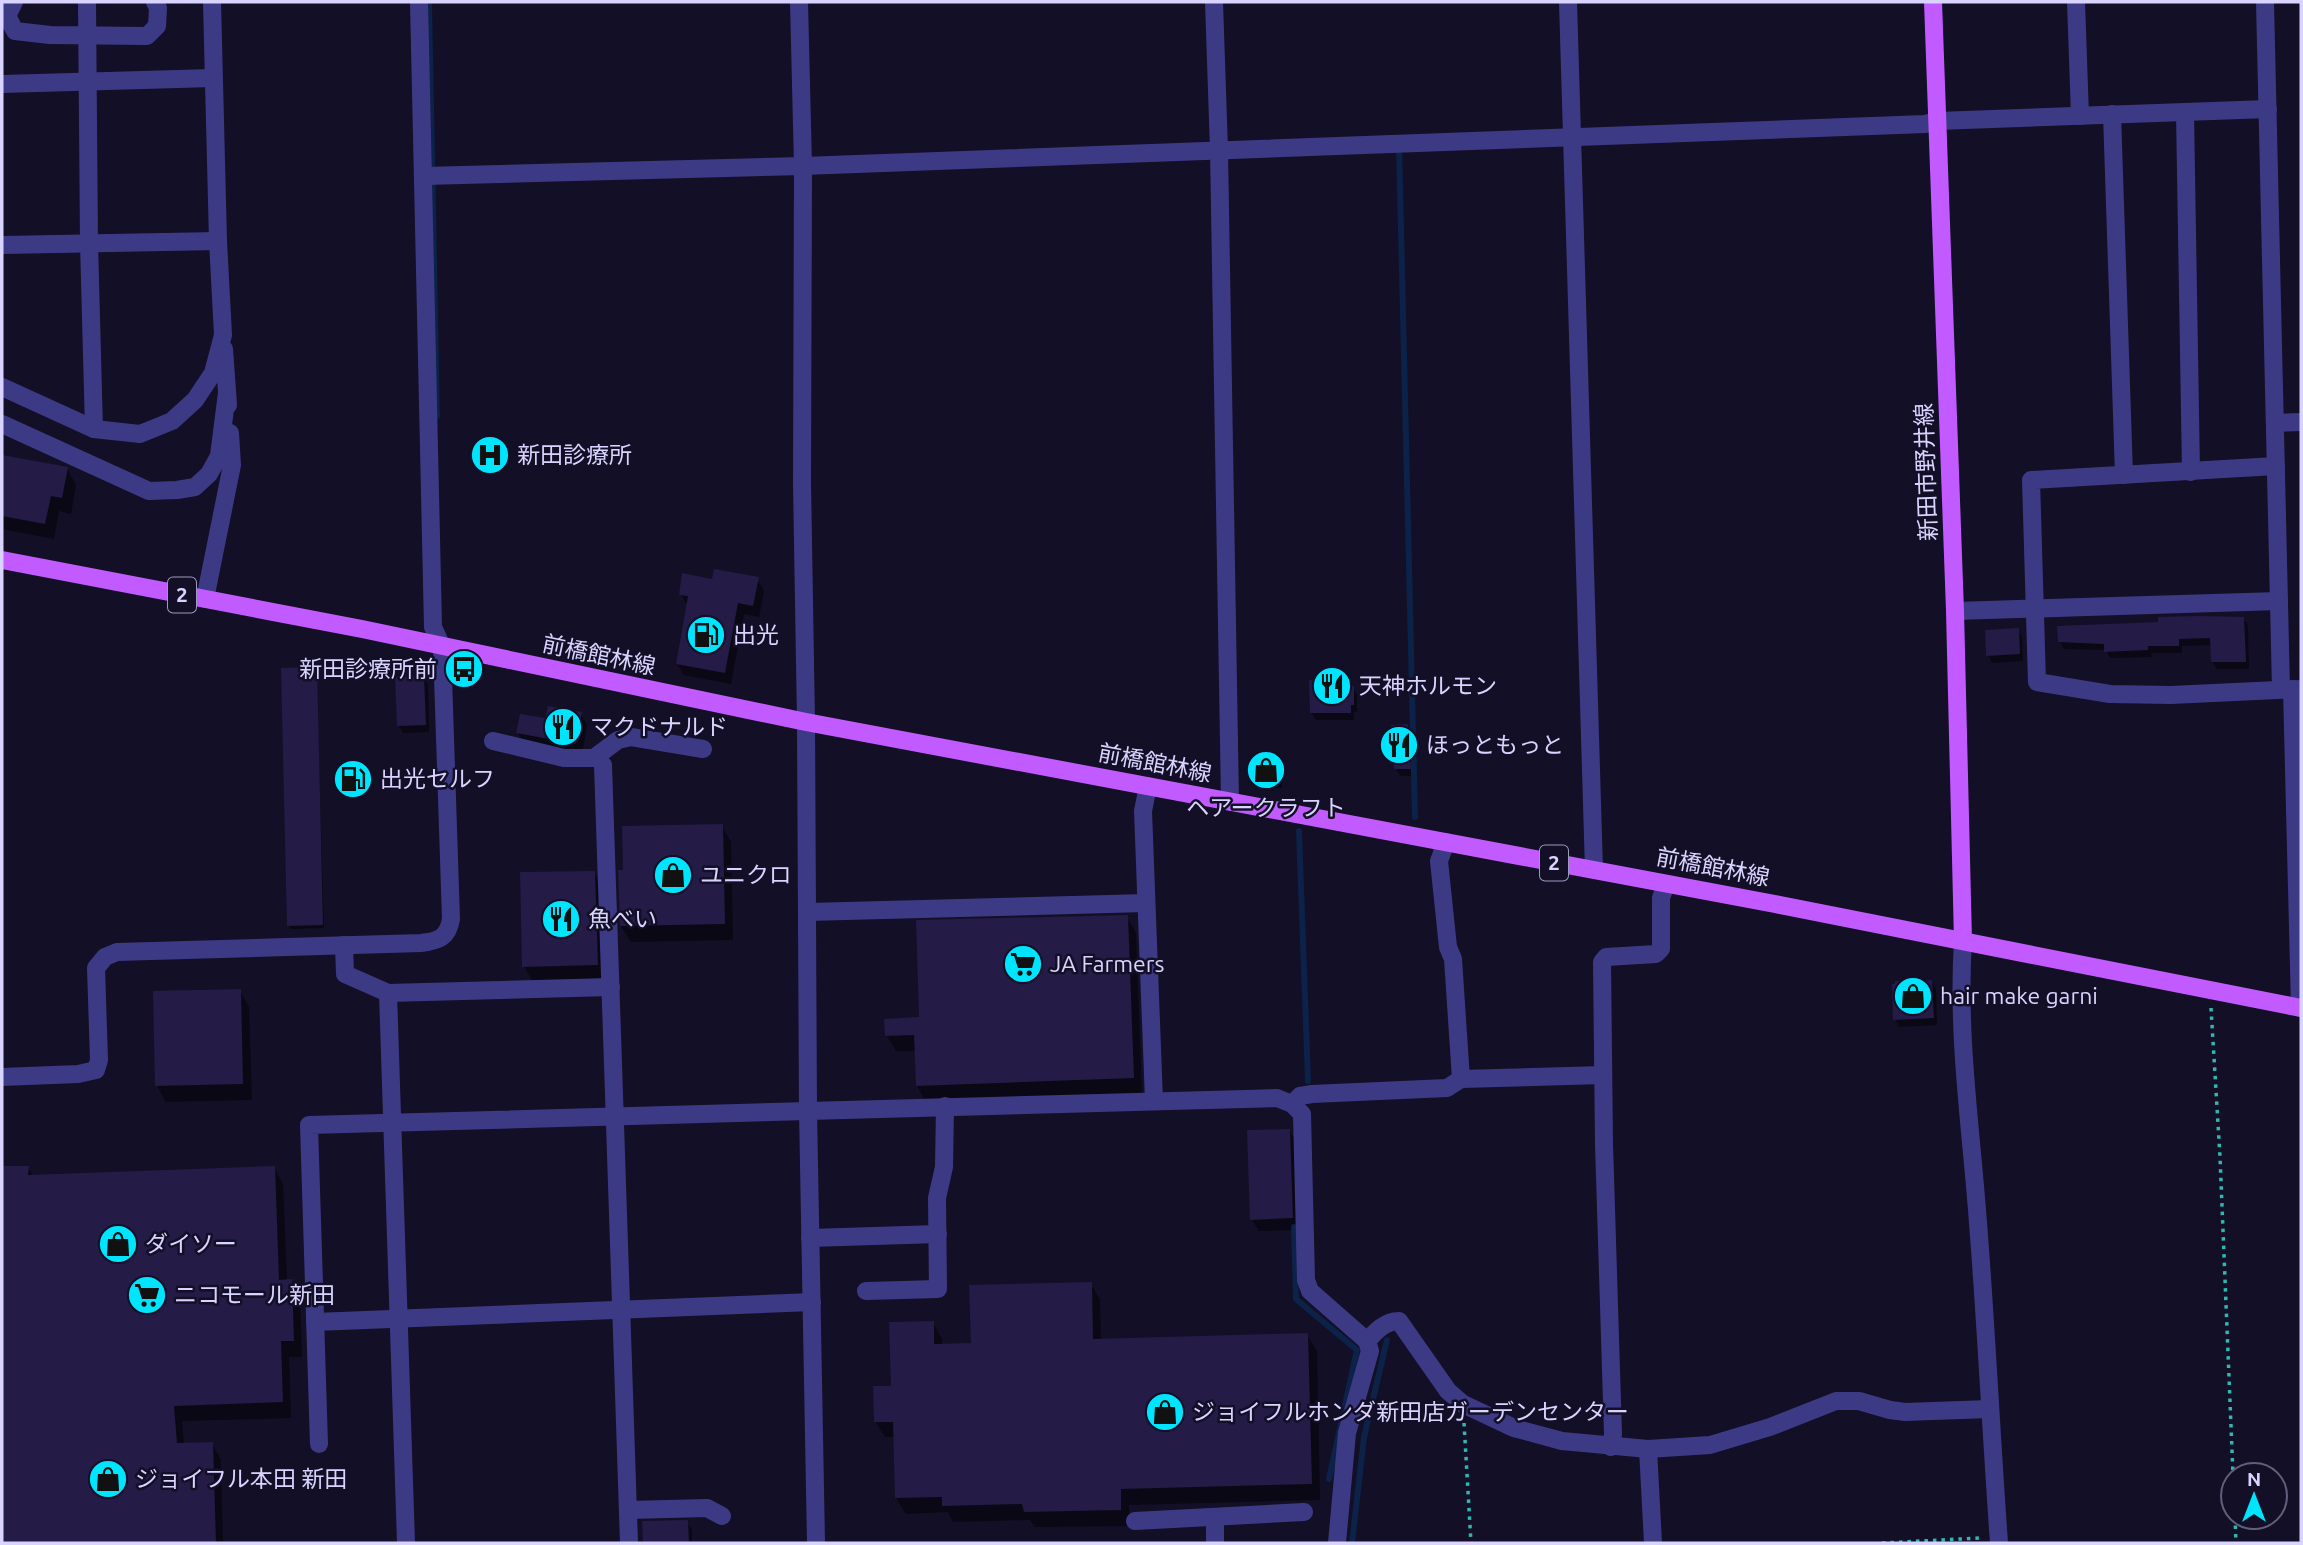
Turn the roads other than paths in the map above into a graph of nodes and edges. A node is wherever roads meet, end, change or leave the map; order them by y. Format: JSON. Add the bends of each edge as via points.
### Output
{"nodes":[{"id":1,"x":14,"y":2,"type":"edge"},
{"id":2,"x":87,"y":2,"type":"edge"},
{"id":3,"x":155,"y":2,"type":"edge"},
{"id":4,"x":212,"y":2,"type":"edge"},
{"id":5,"x":419,"y":2,"type":"edge"},
{"id":6,"x":799,"y":2,"type":"edge"},
{"id":7,"x":1214,"y":2,"type":"edge"},
{"id":8,"x":1568,"y":2,"type":"edge"},
{"id":9,"x":1933,"y":2,"type":"edge"},
{"id":10,"x":2076,"y":2,"type":"edge"},
{"id":11,"x":2265,"y":2,"type":"edge"},
{"id":12,"x":87,"y":34,"type":"junction"},
{"id":13,"x":213,"y":78,"type":"junction"},
{"id":14,"x":88,"y":82,"type":"junction"},
{"id":15,"x":2,"y":84,"type":"edge"},
{"id":16,"x":2267,"y":109,"type":"junction"},
{"id":17,"x":2185,"y":112,"type":"junction"},
{"id":18,"x":2112,"y":114,"type":"junction"},
{"id":19,"x":2080,"y":116,"type":"junction"},
{"id":20,"x":1937,"y":121,"type":"junction"},
{"id":21,"x":1572,"y":137,"type":"junction"},
{"id":22,"x":1219,"y":150,"type":"junction"},
{"id":23,"x":803,"y":166,"type":"junction"},
{"id":24,"x":424,"y":176,"type":"junction"},
{"id":25,"x":218,"y":241,"type":"junction"},
{"id":26,"x":89,"y":243,"type":"junction"},
{"id":27,"x":2,"y":245,"type":"edge"},
{"id":28,"x":223,"y":335,"type":"junction"},
{"id":29,"x":2,"y":387,"type":"edge"},
{"id":30,"x":227,"y":393,"type":"junction"},
{"id":31,"x":2301,"y":422,"type":"edge"},
{"id":32,"x":2275,"y":423,"type":"junction"},
{"id":33,"x":2,"y":424,"type":"edge"},
{"id":34,"x":94,"y":429,"type":"junction"},
{"id":35,"x":2276,"y":466,"type":"junction"},
{"id":36,"x":2191,"y":472,"type":"junction"},
{"id":37,"x":2124,"y":475,"type":"junction"},
{"id":38,"x":2,"y":560,"type":"edge"},
{"id":39,"x":205,"y":599,"type":"junction"},
{"id":40,"x":2279,"y":601,"type":"junction"},
{"id":41,"x":2035,"y":609,"type":"junction"},
{"id":42,"x":1955,"y":611,"type":"junction"},
{"id":43,"x":442,"y":647,"type":"junction"},
{"id":44,"x":2292,"y":689,"type":"edge"},
{"id":45,"x":806,"y":722,"type":"junction"},
{"id":46,"x":493,"y":741,"type":"dead end"},
{"id":47,"x":703,"y":748,"type":"dead end"},
{"id":48,"x":603,"y":765,"type":"dead end"},
{"id":49,"x":1148,"y":786,"type":"junction"},
{"id":50,"x":1230,"y":802,"type":"junction"},
{"id":51,"x":1446,"y":842,"type":"junction"},
{"id":52,"x":1594,"y":870,"type":"junction"},
{"id":53,"x":1666,"y":884,"type":"junction"},
{"id":54,"x":1146,"y":903,"type":"junction"},
{"id":55,"x":807,"y":912,"type":"junction"},
{"id":56,"x":1963,"y":941,"type":"junction"},
{"id":57,"x":344,"y":944,"type":"junction"},
{"id":58,"x":611,"y":987,"type":"junction"},
{"id":59,"x":388,"y":993,"type":"junction"},
{"id":60,"x":2300,"y":1008,"type":"edge"},
{"id":61,"x":1603,"y":1075,"type":"junction"},
{"id":62,"x":2,"y":1077,"type":"edge"},
{"id":63,"x":1461,"y":1079,"type":"junction"},
{"id":64,"x":1154,"y":1101,"type":"junction"},
{"id":65,"x":1292,"y":1104,"type":"junction"},
{"id":66,"x":945,"y":1106,"type":"junction"},
{"id":67,"x":808,"y":1110,"type":"junction"},
{"id":68,"x":615,"y":1116,"type":"junction"},
{"id":69,"x":392,"y":1122,"type":"junction"},
{"id":70,"x":938,"y":1234,"type":"junction"},
{"id":71,"x":810,"y":1238,"type":"junction"},
{"id":72,"x":866,"y":1291,"type":"dead end"},
{"id":73,"x":812,"y":1302,"type":"junction"},
{"id":74,"x":621,"y":1310,"type":"junction"},
{"id":75,"x":398,"y":1318,"type":"junction"},
{"id":76,"x":316,"y":1322,"type":"junction"},
{"id":77,"x":1367,"y":1341,"type":"junction"},
{"id":78,"x":1990,"y":1409,"type":"junction"},
{"id":79,"x":319,"y":1444,"type":"dead end"},
{"id":80,"x":1611,"y":1447,"type":"junction"},
{"id":81,"x":1648,"y":1449,"type":"junction"},
{"id":82,"x":628,"y":1510,"type":"junction"},
{"id":83,"x":1304,"y":1513,"type":"dead end"},
{"id":84,"x":722,"y":1516,"type":"dead end"},
{"id":85,"x":1215,"y":1517,"type":"junction"},
{"id":86,"x":1135,"y":1521,"type":"dead end"},
{"id":87,"x":1999,"y":1540,"type":"edge"},
{"id":88,"x":405,"y":1543,"type":"edge"},
{"id":89,"x":629,"y":1543,"type":"edge"},
{"id":90,"x":816,"y":1543,"type":"edge"},
{"id":91,"x":1215,"y":1543,"type":"edge"},
{"id":92,"x":1337,"y":1543,"type":"edge"},
{"id":93,"x":1653,"y":1543,"type":"edge"}],
"edges":[{"from":1,"to":12,"type":"street","via":[[7,16],[15,31]]},
{"from":2,"to":12,"type":"street"},
{"from":3,"to":12,"type":"street","via":[[157,26],[147,36]]},
{"from":4,"to":13,"type":"street"},
{"from":5,"to":24,"type":"street"},
{"from":6,"to":23,"type":"street"},
{"from":7,"to":22,"type":"street"},
{"from":8,"to":21,"type":"street"},
{"from":9,"to":20,"type":"main road","name":"新田市野井線"},
{"from":10,"to":19,"type":"street"},
{"from":11,"to":16,"type":"street"},
{"from":12,"to":14,"type":"street"},
{"from":13,"to":14,"type":"street"},
{"from":13,"to":25,"type":"street"},
{"from":14,"to":15,"type":"street"},
{"from":14,"to":26,"type":"street"},
{"from":16,"to":17,"type":"street"},
{"from":16,"to":32,"type":"street"},
{"from":17,"to":18,"type":"street"},
{"from":17,"to":36,"type":"street"},
{"from":18,"to":19,"type":"street"},
{"from":18,"to":37,"type":"street"},
{"from":19,"to":20,"type":"street"},
{"from":20,"to":21,"type":"street"},
{"from":20,"to":42,"type":"main road","name":"新田市野井線"},
{"from":21,"to":22,"type":"street"},
{"from":21,"to":52,"type":"street"},
{"from":22,"to":23,"type":"street"},
{"from":22,"to":50,"type":"street"},
{"from":23,"to":24,"type":"street"},
{"from":23,"to":45,"type":"street"},
{"from":24,"to":43,"type":"street","via":[[433,626]]},
{"from":25,"to":26,"type":"street"},
{"from":25,"to":28,"type":"street"},
{"from":26,"to":27,"type":"street"},
{"from":26,"to":34,"type":"street"},
{"from":28,"to":30,"type":"street"},
{"from":28,"to":34,"type":"street","via":[[213,373],[195,400],[172,421],[141,434]]},
{"from":29,"to":34,"type":"street"},
{"from":30,"to":33,"type":"street","via":[[219,456],[195,487],[177,491],[149,491]]},
{"from":30,"to":39,"type":"street","via":[[232,465]]},
{"from":31,"to":32,"type":"street"},
{"from":32,"to":35,"type":"street"},
{"from":35,"to":36,"type":"street"},
{"from":35,"to":40,"type":"street"},
{"from":36,"to":37,"type":"street"},
{"from":37,"to":41,"type":"street","via":[[2031,480]]},
{"from":38,"to":39,"type":"main road","name":"前橋館林線","number":"2"},
{"from":39,"to":43,"type":"main road","name":"前橋館林線","number":"2"},
{"from":40,"to":41,"type":"street"},
{"from":40,"to":44,"type":"street"},
{"from":41,"to":42,"type":"street"},
{"from":41,"to":44,"type":"street","via":[[2037,682],[2110,694]]},
{"from":42,"to":56,"type":"main road","name":"新田市野井線"},
{"from":43,"to":45,"type":"main road","name":"前橋館林線","number":"2"},
{"from":43,"to":57,"type":"street","via":[[449,930],[436,942]]},
{"from":44,"to":60,"type":"street"},
{"from":45,"to":49,"type":"main road","name":"前橋館林線","number":"2"},
{"from":45,"to":55,"type":"street"},
{"from":46,"to":47,"type":"street","via":[[564,758],[594,758],[618,740],[631,737]]},
{"from":48,"to":58,"type":"street"},
{"from":49,"to":50,"type":"main road","name":"前橋館林線","number":"2"},
{"from":49,"to":54,"type":"street","via":[[1143,811]]},
{"from":50,"to":51,"type":"main road","name":"前橋館林線","number":"2"},
{"from":51,"to":52,"type":"main road","name":"前橋館林線","number":"2"},
{"from":51,"to":63,"type":"street","via":[[1439,861],[1453,959]]},
{"from":52,"to":53,"type":"main road","name":"前橋館林線","number":"2"},
{"from":53,"to":56,"type":"main road","name":"前橋館林線","number":"2"},
{"from":53,"to":61,"type":"street","via":[[1661,898],[1661,949],[1656,954],[1606,957],[1602,962]]},
{"from":54,"to":55,"type":"street"},
{"from":54,"to":64,"type":"street"},
{"from":55,"to":67,"type":"street"},
{"from":56,"to":60,"type":"main road","name":"前橋館林線","number":"2"},
{"from":56,"to":78,"type":"street","via":[[1965,1057]]},
{"from":57,"to":59,"type":"street","via":[[345,974]]},
{"from":57,"to":62,"type":"street","via":[[117,952],[96,968],[96,1070]]},
{"from":58,"to":59,"type":"street"},
{"from":58,"to":68,"type":"street"},
{"from":59,"to":69,"type":"street"},
{"from":61,"to":63,"type":"street"},
{"from":61,"to":80,"type":"street"},
{"from":63,"to":65,"type":"street","via":[[1447,1088],[1312,1094],[1300,1096]]},
{"from":64,"to":65,"type":"street","via":[[1277,1098]]},
{"from":64,"to":66,"type":"street"},
{"from":65,"to":77,"type":"street","via":[[1302,1114],[1306,1280],[1310,1291]]},
{"from":66,"to":67,"type":"street"},
{"from":66,"to":70,"type":"street"},
{"from":67,"to":68,"type":"street"},
{"from":67,"to":71,"type":"street"},
{"from":68,"to":69,"type":"street"},
{"from":68,"to":74,"type":"street"},
{"from":69,"to":75,"type":"street"},
{"from":69,"to":76,"type":"street","via":[[309,1125]]},
{"from":70,"to":71,"type":"street"},
{"from":70,"to":72,"type":"street","via":[[938,1289]]},
{"from":71,"to":73,"type":"street"},
{"from":73,"to":74,"type":"street"},
{"from":73,"to":90,"type":"street"},
{"from":74,"to":75,"type":"street"},
{"from":74,"to":82,"type":"street"},
{"from":75,"to":76,"type":"street"},
{"from":75,"to":88,"type":"street"},
{"from":76,"to":79,"type":"street"},
{"from":77,"to":80,"type":"street","via":[[1391,1321],[1399,1321],[1462,1404],[1514,1428],[1562,1441]]},
{"from":77,"to":92,"type":"street","via":[[1369,1360],[1347,1433]]},
{"from":78,"to":81,"type":"street","via":[[1905,1412],[1859,1401],[1836,1401],[1710,1445]]},
{"from":78,"to":87,"type":"street"},
{"from":80,"to":81,"type":"street"},
{"from":81,"to":93,"type":"street"},
{"from":82,"to":84,"type":"street","via":[[707,1508]]},
{"from":82,"to":89,"type":"street"},
{"from":83,"to":85,"type":"street"},
{"from":85,"to":86,"type":"street"},
{"from":85,"to":91,"type":"street"}]}
